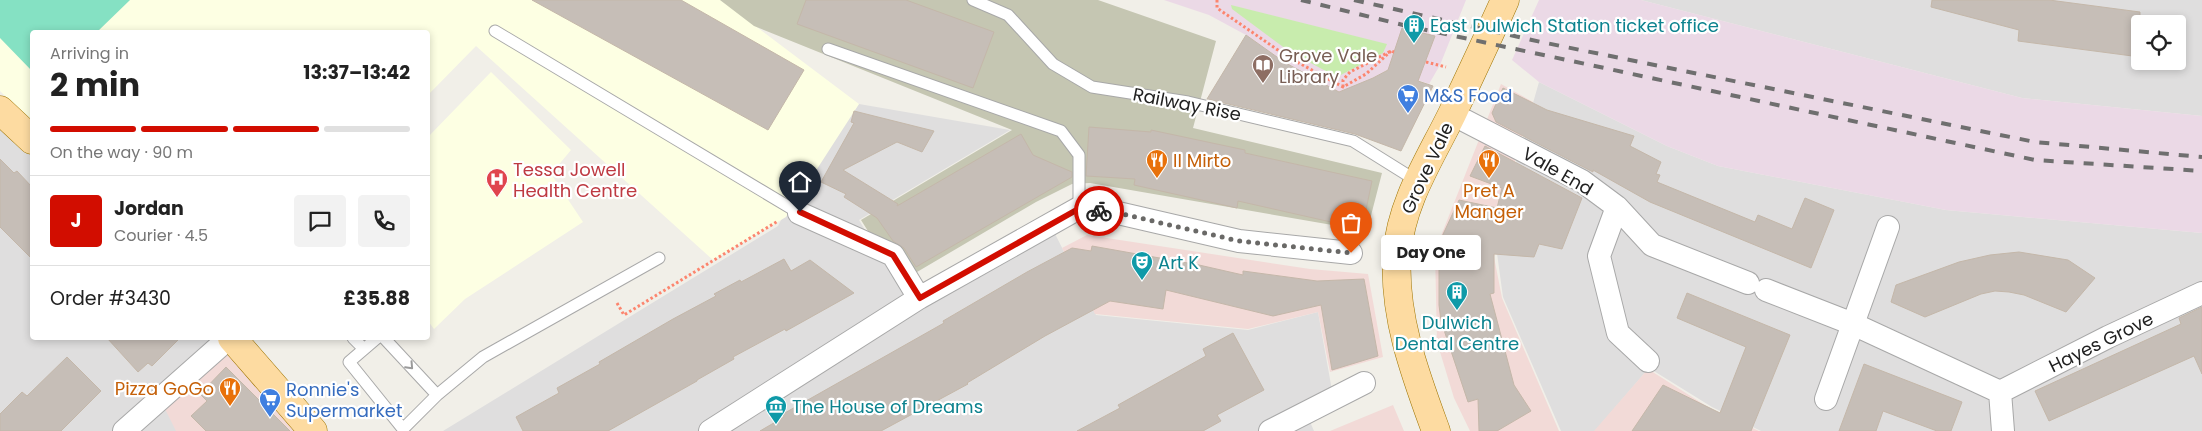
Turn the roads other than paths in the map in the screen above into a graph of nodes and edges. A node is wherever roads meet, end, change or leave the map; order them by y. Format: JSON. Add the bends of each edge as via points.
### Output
{"nodes":[{"id":1,"x":972,"y":0,"type":"edge"},
{"id":2,"x":1505,"y":0,"type":"edge"},
{"id":3,"x":495,"y":31,"type":"dead end"},
{"id":4,"x":828,"y":49,"type":"dead end"},
{"id":5,"x":0,"y":110,"type":"edge"},
{"id":6,"x":1452,"y":114,"type":"junction"},
{"id":7,"x":30,"y":138,"type":"edge"},
{"id":8,"x":1417,"y":181,"type":"junction"},
{"id":9,"x":1080,"y":208,"type":"junction"},
{"id":10,"x":1617,"y":208,"type":"junction"},
{"id":11,"x":798,"y":212,"type":"joint"},
{"id":12,"x":1888,"y":227,"type":"dead end"},
{"id":13,"x":1351,"y":253,"type":"dead end"},
{"id":14,"x":658,"y":258,"type":"dead end"},
{"id":15,"x":2202,"y":293,"type":"edge"},
{"id":16,"x":920,"y":298,"type":"junction"},
{"id":17,"x":1853,"y":324,"type":"junction"},
{"id":18,"x":229,"y":340,"type":"edge"},
{"id":19,"x":233,"y":340,"type":"edge"},
{"id":20,"x":355,"y":340,"type":"edge"},
{"id":21,"x":375,"y":340,"type":"edge"},
{"id":22,"x":386,"y":340,"type":"edge"},
{"id":23,"x":364,"y":349,"type":"junction"},
{"id":24,"x":1648,"y":361,"type":"dead end"},
{"id":25,"x":1364,"y":383,"type":"dead end"},
{"id":26,"x":2000,"y":392,"type":"junction"},
{"id":27,"x":437,"y":395,"type":"junction"},
{"id":28,"x":1826,"y":398,"type":"dead end"},
{"id":29,"x":402,"y":430,"type":"edge"},
{"id":30,"x":124,"y":431,"type":"edge"},
{"id":31,"x":313,"y":431,"type":"edge"},
{"id":32,"x":710,"y":431,"type":"edge"},
{"id":33,"x":1270,"y":431,"type":"edge"},
{"id":34,"x":1436,"y":431,"type":"edge"},
{"id":35,"x":2003,"y":431,"type":"edge"}],
"edges":[{"from":1,"to":8,"type":"lane","name":"Railway Rise","via":[[1008,15],[1053,64],[1092,87],[1188,102],[1354,141]]},
{"from":2,"to":6,"type":"main road","name":"Grove Vale"},
{"from":3,"to":11,"type":"lane"},
{"from":4,"to":9,"type":"lane","via":[[1061,131],[1079,155]]},
{"from":5,"to":7,"type":"main road"},
{"from":6,"to":8,"type":"main road","name":"Grove Vale"},
{"from":6,"to":10,"type":"street","name":"Vale End","via":[[1582,181]]},
{"from":8,"to":34,"type":"main road","name":"Grove Vale","via":[[1400,230],[1397,281],[1412,367]]},
{"from":9,"to":13,"type":"street","via":[[1118,213],[1239,241]]},
{"from":9,"to":16,"type":"street"},
{"from":10,"to":17,"type":"street","name":"Vale End","via":[[1652,245]]},
{"from":10,"to":24,"type":"street","via":[[1599,256],[1618,333]]},
{"from":11,"to":16,"type":"street","via":[[893,255]]},
{"from":12,"to":17,"type":"street"},
{"from":14,"to":27,"type":"lane","via":[[483,357]]},
{"from":15,"to":26,"type":"street","name":"Hayes Grove"},
{"from":16,"to":32,"type":"street"},
{"from":17,"to":26,"type":"street"},
{"from":17,"to":28,"type":"street"},
{"from":18,"to":30,"type":"street"},
{"from":19,"to":31,"type":"main road"},
{"from":20,"to":23,"type":"lane"},
{"from":21,"to":23,"type":"lane"},
{"from":22,"to":27,"type":"lane","one_way":true},
{"from":23,"to":29,"type":"lane","via":[[350,362]]},
{"from":25,"to":33,"type":"street"},
{"from":26,"to":35,"type":"street"},
{"from":27,"to":29,"type":"lane"}]}
